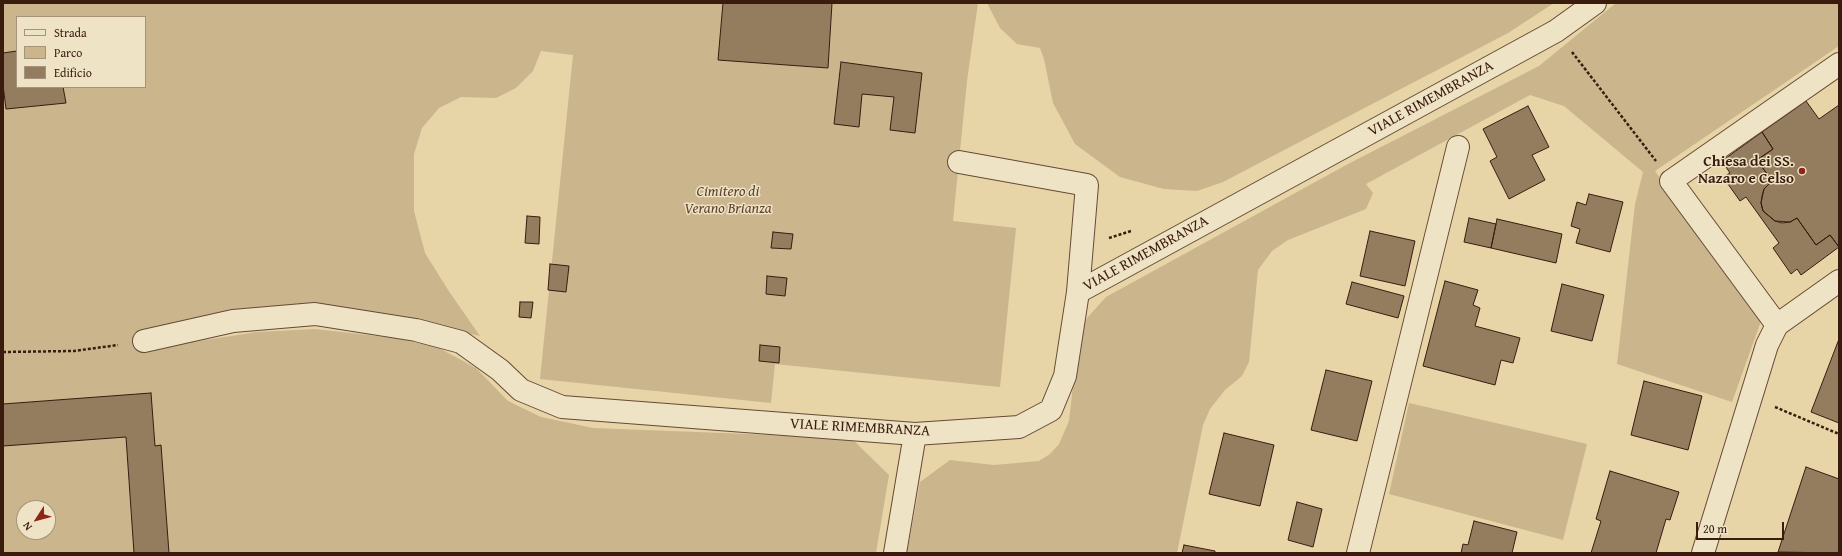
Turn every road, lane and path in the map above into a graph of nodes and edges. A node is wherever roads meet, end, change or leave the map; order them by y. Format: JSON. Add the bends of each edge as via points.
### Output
{"nodes":[{"id":1,"x":1595,"y":3,"type":"edge"},
{"id":2,"x":1556,"y":31,"type":"junction"},
{"id":3,"x":1839,"y":64,"type":"edge"},
{"id":4,"x":1458,"y":147,"type":"dead end"},
{"id":5,"x":959,"y":162,"type":"dead end"},
{"id":6,"x":1671,"y":181,"type":"junction"},
{"id":7,"x":1839,"y":281,"type":"edge"},
{"id":8,"x":1078,"y":292,"type":"junction"},
{"id":9,"x":1777,"y":325,"type":"junction"},
{"id":10,"x":144,"y":341,"type":"joint"},
{"id":11,"x":3,"y":352,"type":"edge"},
{"id":12,"x":1751,"y":396,"type":"junction"},
{"id":13,"x":915,"y":434,"type":"junction"},
{"id":14,"x":1839,"y":434,"type":"edge"},
{"id":15,"x":895,"y":553,"type":"edge"},
{"id":16,"x":1358,"y":553,"type":"edge"},
{"id":17,"x":1703,"y":553,"type":"edge"}],
"edges":[{"from":1,"to":2,"type":"street","name":"VIALE RIMEMBRANZA"},
{"from":2,"to":6,"type":"path"},
{"from":2,"to":8,"type":"street","name":"VIALE RIMEMBRANZA"},
{"from":3,"to":6,"type":"street"},
{"from":4,"to":16,"type":"street"},
{"from":5,"to":8,"type":"street","via":[[1087,185]]},
{"from":6,"to":9,"type":"street"},
{"from":7,"to":9,"type":"street"},
{"from":8,"to":13,"type":"street","name":"VIALE RIMEMBRANZA","via":[[1065,376],[1051,410],[1019,427]]},
{"from":9,"to":12,"type":"street","via":[[1767,345]]},
{"from":10,"to":11,"type":"path","via":[[74,351]]},
{"from":10,"to":13,"type":"street","name":"VIALE RIMEMBRANZA","via":[[233,321],[315,314],[416,330],[460,342],[500,370],[521,390],[562,407]]},
{"from":12,"to":14,"type":"path"},
{"from":12,"to":17,"type":"street"},
{"from":13,"to":15,"type":"street"}]}
